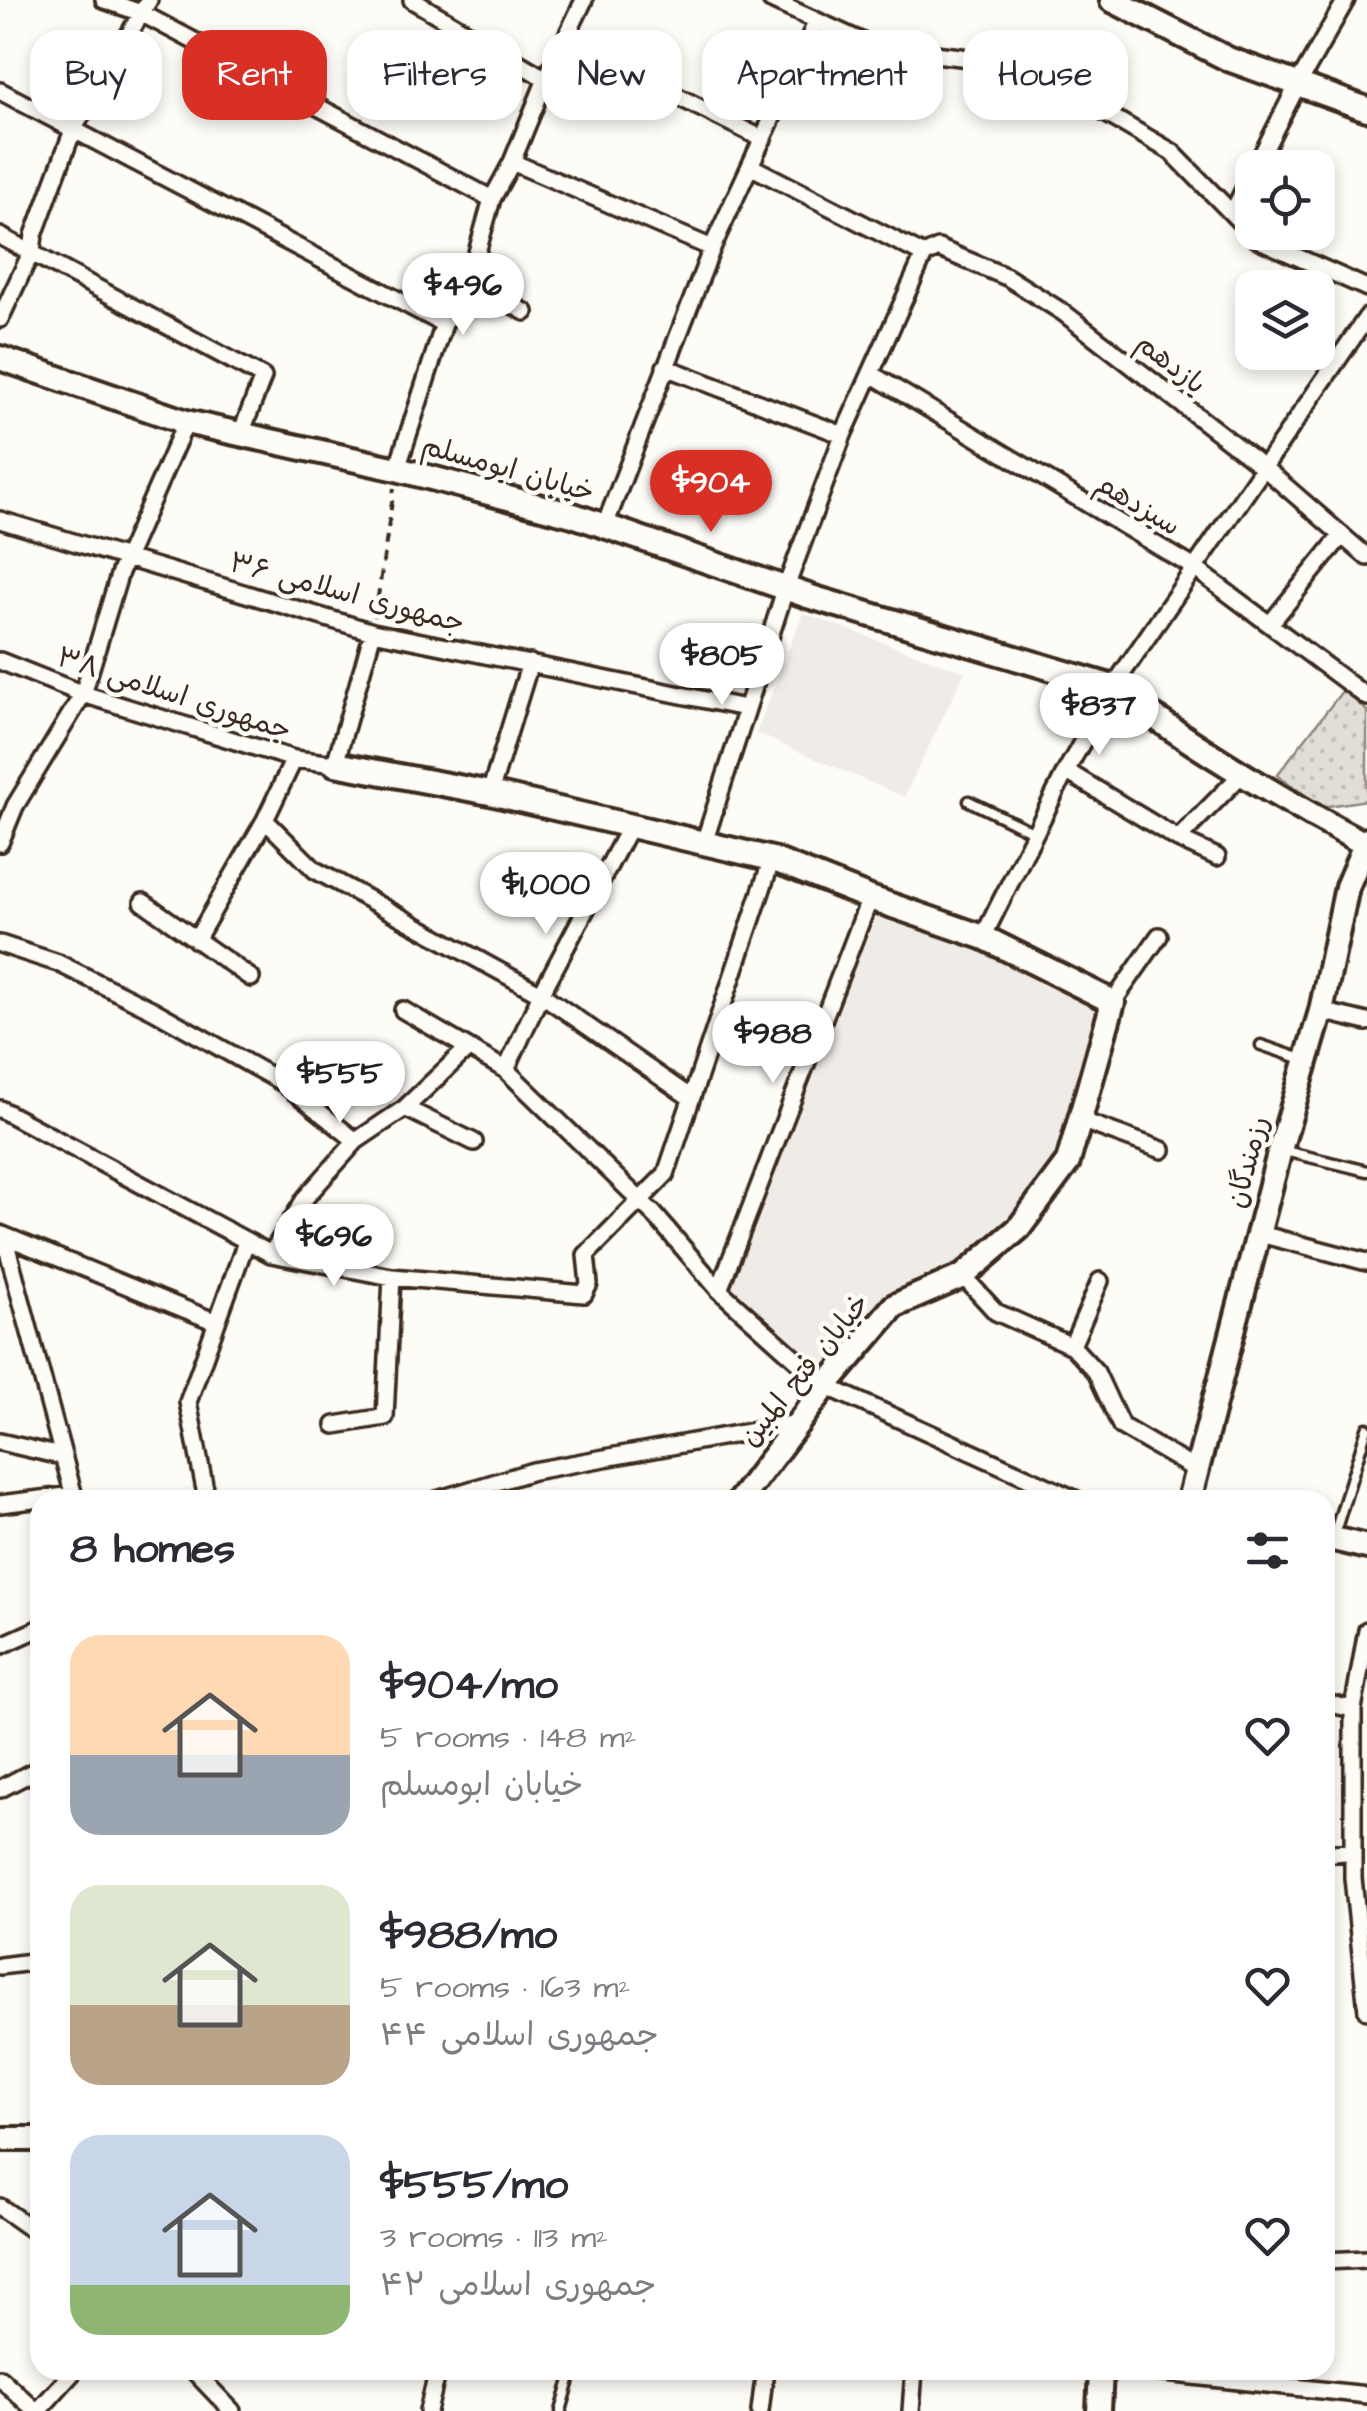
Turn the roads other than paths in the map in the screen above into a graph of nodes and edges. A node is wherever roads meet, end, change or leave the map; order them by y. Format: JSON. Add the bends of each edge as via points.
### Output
{"nodes":[{"id":1,"x":104,"y":0,"type":"edge"},
{"id":2,"x":412,"y":0,"type":"edge"},
{"id":3,"x":584,"y":0,"type":"edge"},
{"id":4,"x":771,"y":0,"type":"edge"},
{"id":5,"x":1112,"y":0,"type":"edge"},
{"id":6,"x":1346,"y":0,"type":"edge"},
{"id":7,"x":145,"y":7,"type":"edge"},
{"id":8,"x":817,"y":21,"type":"junction"},
{"id":9,"x":571,"y":30,"type":"edge"},
{"id":10,"x":542,"y":77,"type":"edge"},
{"id":11,"x":1296,"y":86,"type":"junction"},
{"id":12,"x":542,"y":89,"type":"edge"},
{"id":13,"x":0,"y":91,"type":"edge"},
{"id":14,"x":682,"y":98,"type":"edge"},
{"id":15,"x":1367,"y":109,"type":"edge"},
{"id":16,"x":73,"y":130,"type":"junction"},
{"id":17,"x":763,"y":138,"type":"junction"},
{"id":18,"x":1264,"y":150,"type":"edge"},
{"id":19,"x":512,"y":162,"type":"junction"},
{"id":20,"x":750,"y":166,"type":"junction"},
{"id":21,"x":492,"y":198,"type":"junction"},
{"id":22,"x":1235,"y":208,"type":"edge"},
{"id":23,"x":1233,"y":212,"type":"junction"},
{"id":24,"x":0,"y":236,"type":"edge"},
{"id":25,"x":712,"y":248,"type":"junction"},
{"id":26,"x":32,"y":251,"type":"junction"},
{"id":27,"x":924,"y":255,"type":"junction"},
{"id":28,"x":469,"y":281,"type":"junction"},
{"id":29,"x":1367,"y":288,"type":"edge"},
{"id":30,"x":525,"y":312,"type":"dead end"},
{"id":31,"x":1367,"y":317,"type":"edge"},
{"id":32,"x":0,"y":319,"type":"edge"},
{"id":33,"x":444,"y":324,"type":"junction"},
{"id":34,"x":0,"y":358,"type":"edge"},
{"id":35,"x":665,"y":368,"type":"junction"},
{"id":36,"x":871,"y":374,"type":"junction"},
{"id":37,"x":186,"y":422,"type":"junction"},
{"id":38,"x":240,"y":436,"type":"junction"},
{"id":39,"x":844,"y":436,"type":"junction"},
{"id":40,"x":1263,"y":466,"type":"junction"},
{"id":41,"x":397,"y":468,"type":"junction"},
{"id":42,"x":0,"y":520,"type":"edge"},
{"id":43,"x":604,"y":528,"type":"junction"},
{"id":44,"x":1342,"y":535,"type":"junction"},
{"id":45,"x":1367,"y":556,"type":"edge"},
{"id":46,"x":128,"y":557,"type":"junction"},
{"id":47,"x":1193,"y":567,"type":"junction"},
{"id":48,"x":786,"y":587,"type":"junction"},
{"id":49,"x":1270,"y":624,"type":"junction"},
{"id":50,"x":373,"y":632,"type":"junction"},
{"id":51,"x":0,"y":661,"type":"edge"},
{"id":52,"x":530,"y":663,"type":"junction"},
{"id":53,"x":1113,"y":686,"type":"junction"},
{"id":54,"x":83,"y":694,"type":"junction"},
{"id":55,"x":1367,"y":697,"type":"edge"},
{"id":56,"x":745,"y":708,"type":"junction"},
{"id":57,"x":294,"y":760,"type":"junction"},
{"id":58,"x":335,"y":764,"type":"junction"},
{"id":59,"x":1066,"y":771,"type":"junction"},
{"id":60,"x":1244,"y":772,"type":"junction"},
{"id":61,"x":490,"y":793,"type":"junction"},
{"id":62,"x":969,"y":800,"type":"dead end"},
{"id":63,"x":8,"y":803,"type":"edge"},
{"id":64,"x":264,"y":820,"type":"junction"},
{"id":65,"x":630,"y":826,"type":"junction"},
{"id":66,"x":1035,"y":833,"type":"junction"},
{"id":67,"x":1178,"y":839,"type":"junction"},
{"id":68,"x":1366,"y":842,"type":"edge"},
{"id":69,"x":0,"y":843,"type":"edge"},
{"id":70,"x":704,"y":843,"type":"junction"},
{"id":71,"x":1217,"y":856,"type":"dead end"},
{"id":72,"x":772,"y":860,"type":"junction"},
{"id":73,"x":870,"y":898,"type":"junction"},
{"id":74,"x":143,"y":902,"type":"dead end"},
{"id":75,"x":1159,"y":936,"type":"dead end"},
{"id":76,"x":983,"y":937,"type":"junction"},
{"id":77,"x":196,"y":940,"type":"junction"},
{"id":78,"x":0,"y":944,"type":"edge"},
{"id":79,"x":251,"y":978,"type":"dead end"},
{"id":80,"x":541,"y":994,"type":"junction"},
{"id":81,"x":1113,"y":1002,"type":"junction"},
{"id":82,"x":403,"y":1010,"type":"dead end"},
{"id":83,"x":1321,"y":1011,"type":"junction"},
{"id":84,"x":1367,"y":1022,"type":"edge"},
{"id":85,"x":1262,"y":1044,"type":"dead end"},
{"id":86,"x":467,"y":1049,"type":"junction"},
{"id":87,"x":1306,"y":1061,"type":"junction"},
{"id":88,"x":506,"y":1070,"type":"junction"},
{"id":89,"x":691,"y":1098,"type":"junction"},
{"id":90,"x":404,"y":1108,"type":"junction"},
{"id":91,"x":0,"y":1110,"type":"edge"},
{"id":92,"x":1080,"y":1120,"type":"junction"},
{"id":93,"x":356,"y":1141,"type":"junction"},
{"id":94,"x":474,"y":1142,"type":"dead end"},
{"id":95,"x":1162,"y":1150,"type":"dead end"},
{"id":96,"x":1280,"y":1150,"type":"junction"},
{"id":97,"x":1367,"y":1171,"type":"edge"},
{"id":98,"x":640,"y":1203,"type":"junction"},
{"id":99,"x":1260,"y":1234,"type":"junction"},
{"id":100,"x":2,"y":1235,"type":"edge"},
{"id":101,"x":246,"y":1242,"type":"junction"},
{"id":102,"x":271,"y":1254,"type":"junction"},
{"id":103,"x":1367,"y":1262,"type":"edge"},
{"id":104,"x":963,"y":1276,"type":"junction"},
{"id":105,"x":392,"y":1277,"type":"junction"},
{"id":106,"x":1100,"y":1281,"type":"dead end"},
{"id":107,"x":718,"y":1290,"type":"junction"},
{"id":108,"x":216,"y":1322,"type":"junction"},
{"id":109,"x":1072,"y":1346,"type":"junction"},
{"id":110,"x":826,"y":1386,"type":"junction"},
{"id":111,"x":798,"y":1424,"type":"junction"},
{"id":112,"x":335,"y":1425,"type":"dead end"},
{"id":113,"x":1367,"y":1428,"type":"edge"},
{"id":114,"x":0,"y":1442,"type":"edge"},
{"id":115,"x":62,"y":1456,"type":"junction"},
{"id":116,"x":1198,"y":1470,"type":"junction"},
{"id":117,"x":73,"y":1490,"type":"edge"},
{"id":118,"x":205,"y":1490,"type":"edge"},
{"id":119,"x":475,"y":1490,"type":"edge"},
{"id":120,"x":748,"y":1490,"type":"edge"},
{"id":121,"x":1055,"y":1490,"type":"edge"},
{"id":122,"x":1197,"y":1490,"type":"edge"},
{"id":123,"x":30,"y":1502,"type":"edge"},
{"id":124,"x":0,"y":1504,"type":"edge"},
{"id":125,"x":1335,"y":1521,"type":"edge"},
{"id":126,"x":1335,"y":1540,"type":"edge"},
{"id":127,"x":1367,"y":1548,"type":"edge"},
{"id":128,"x":1367,"y":1630,"type":"edge"},
{"id":129,"x":30,"y":1632,"type":"edge"},
{"id":130,"x":0,"y":1646,"type":"edge"},
{"id":131,"x":1335,"y":1704,"type":"edge"},
{"id":132,"x":1353,"y":1708,"type":"junction"},
{"id":133,"x":30,"y":1773,"type":"edge"},
{"id":134,"x":0,"y":1788,"type":"edge"},
{"id":135,"x":1353,"y":1851,"type":"junction"},
{"id":136,"x":1335,"y":1853,"type":"edge"},
{"id":137,"x":30,"y":1962,"type":"edge"},
{"id":138,"x":0,"y":1966,"type":"edge"},
{"id":139,"x":1367,"y":2011,"type":"edge"},
{"id":140,"x":0,"y":2139,"type":"edge"},
{"id":141,"x":30,"y":2139,"type":"edge"},
{"id":142,"x":0,"y":2208,"type":"edge"},
{"id":143,"x":30,"y":2228,"type":"edge"},
{"id":144,"x":1367,"y":2259,"type":"edge"},
{"id":145,"x":1335,"y":2261,"type":"edge"},
{"id":146,"x":0,"y":2378,"type":"edge"},
{"id":147,"x":66,"y":2380,"type":"edge"},
{"id":148,"x":203,"y":2380,"type":"edge"},
{"id":149,"x":436,"y":2380,"type":"edge"},
{"id":150,"x":570,"y":2380,"type":"edge"},
{"id":151,"x":764,"y":2380,"type":"edge"},
{"id":152,"x":913,"y":2380,"type":"edge"},
{"id":153,"x":1100,"y":2380,"type":"edge"},
{"id":154,"x":1230,"y":2380,"type":"edge"},
{"id":155,"x":1367,"y":2395,"type":"edge"},
{"id":156,"x":37,"y":2411,"type":"edge"},
{"id":157,"x":232,"y":2411,"type":"edge"},
{"id":158,"x":428,"y":2411,"type":"edge"},
{"id":159,"x":561,"y":2411,"type":"edge"},
{"id":160,"x":760,"y":2411,"type":"edge"},
{"id":161,"x":911,"y":2411,"type":"edge"},
{"id":162,"x":1099,"y":2411,"type":"edge"}],
"edges":[{"from":1,"to":7,"type":"street"},
{"from":2,"to":10,"type":"street"},
{"from":3,"to":9,"type":"street"},
{"from":4,"to":8,"type":"street"},
{"from":5,"to":11,"type":"street"},
{"from":6,"to":11,"type":"street"},
{"from":7,"to":16,"type":"street"},
{"from":7,"to":21,"type":"street"},
{"from":8,"to":17,"type":"street"},
{"from":8,"to":23,"type":"street","via":[[874,47],[1021,64],[1172,152]]},
{"from":11,"to":15,"type":"street"},
{"from":11,"to":18,"type":"street"},
{"from":12,"to":19,"type":"street"},
{"from":13,"to":16,"type":"street"},
{"from":14,"to":17,"type":"street"},
{"from":16,"to":26,"type":"street"},
{"from":16,"to":33,"type":"street"},
{"from":17,"to":20,"type":"street"},
{"from":19,"to":21,"type":"street"},
{"from":19,"to":25,"type":"street"},
{"from":20,"to":25,"type":"street"},
{"from":20,"to":27,"type":"street"},
{"from":21,"to":28,"type":"street"},
{"from":22,"to":23,"type":"street"},
{"from":23,"to":29,"type":"street","via":[[1258,240]]},
{"from":24,"to":26,"type":"street"},
{"from":25,"to":35,"type":"street"},
{"from":26,"to":32,"type":"street"},
{"from":26,"to":38,"type":"street","via":[[263,377]]},
{"from":27,"to":36,"type":"street"},
{"from":27,"to":40,"type":"street","name":"یازدهم","via":[[938,248],[1064,312]]},
{"from":28,"to":30,"type":"street"},
{"from":28,"to":33,"type":"street"},
{"from":31,"to":40,"type":"street"},
{"from":33,"to":41,"type":"street"},
{"from":34,"to":37,"type":"street","name":"خیابان ابومسلم"},
{"from":35,"to":39,"type":"street"},
{"from":35,"to":43,"type":"street"},
{"from":36,"to":39,"type":"street"},
{"from":36,"to":47,"type":"street","name":"سیزدهم"},
{"from":37,"to":38,"type":"street","name":"خیابان ابومسلم"},
{"from":37,"to":46,"type":"street"},
{"from":38,"to":41,"type":"street","name":"خیابان ابومسلم"},
{"from":39,"to":48,"type":"street"},
{"from":40,"to":44,"type":"street","name":"یازدهم"},
{"from":40,"to":47,"type":"street"},
{"from":41,"to":43,"type":"street","name":"خیابان ابومسلم"},
{"from":42,"to":46,"type":"street","name":"جمهوری اسلامی ۳۶"},
{"from":43,"to":48,"type":"street","name":"خیابان ابومسلم"},
{"from":44,"to":45,"type":"street","name":"یازدهم"},
{"from":44,"to":49,"type":"street"},
{"from":46,"to":50,"type":"street","name":"جمهوری اسلامی ۳۶"},
{"from":46,"to":54,"type":"street"},
{"from":47,"to":49,"type":"street","name":"سیزدهم"},
{"from":47,"to":53,"type":"street"},
{"from":48,"to":53,"type":"street","name":"خیابان ابومسلم"},
{"from":48,"to":56,"type":"street"},
{"from":49,"to":55,"type":"street","name":"سیزدهم"},
{"from":50,"to":52,"type":"street","name":"جمهوری اسلامی ۳۶"},
{"from":50,"to":58,"type":"street"},
{"from":51,"to":54,"type":"street","name":"جمهوری اسلامی ۳۸"},
{"from":52,"to":56,"type":"street","name":"جمهوری اسلامی ۳۶"},
{"from":52,"to":61,"type":"street"},
{"from":53,"to":59,"type":"street"},
{"from":53,"to":60,"type":"street","name":"خیابان ابومسلم"},
{"from":54,"to":57,"type":"street","name":"جمهوری اسلامی ۳۸"},
{"from":54,"to":63,"type":"street"},
{"from":56,"to":70,"type":"street"},
{"from":57,"to":58,"type":"street","name":"جمهوری اسلامی ۳۸"},
{"from":57,"to":64,"type":"street"},
{"from":58,"to":61,"type":"street"},
{"from":59,"to":66,"type":"street"},
{"from":59,"to":67,"type":"street"},
{"from":60,"to":67,"type":"street"},
{"from":60,"to":68,"type":"street","name":"خیابان ابومسلم"},
{"from":61,"to":65,"type":"street"},
{"from":62,"to":66,"type":"lane"},
{"from":63,"to":69,"type":"street"},
{"from":64,"to":77,"type":"street"},
{"from":64,"to":80,"type":"street","via":[[315,870]]},
{"from":65,"to":70,"type":"street"},
{"from":65,"to":80,"type":"street"},
{"from":66,"to":76,"type":"street"},
{"from":67,"to":71,"type":"street"},
{"from":68,"to":83,"type":"street","name":"رزمندگان","via":[[1347,886]]},
{"from":70,"to":72,"type":"street"},
{"from":72,"to":73,"type":"street"},
{"from":72,"to":89,"type":"street"},
{"from":73,"to":76,"type":"street"},
{"from":73,"to":107,"type":"street"},
{"from":74,"to":77,"type":"street"},
{"from":75,"to":81,"type":"street"},
{"from":76,"to":81,"type":"street"},
{"from":77,"to":79,"type":"street"},
{"from":78,"to":93,"type":"street","via":[[58,963],[185,1028],[282,1083]]},
{"from":80,"to":88,"type":"street"},
{"from":80,"to":89,"type":"street"},
{"from":81,"to":92,"type":"street","name":"خیابان فتح المبین"},
{"from":82,"to":86,"type":"street"},
{"from":83,"to":84,"type":"street"},
{"from":83,"to":87,"type":"street","name":"رزمندگان"},
{"from":85,"to":87,"type":"lane"},
{"from":86,"to":88,"type":"street"},
{"from":86,"to":90,"type":"street"},
{"from":87,"to":96,"type":"street","name":"رزمندگان"},
{"from":88,"to":98,"type":"street"},
{"from":89,"to":98,"type":"street","via":[[666,1174]]},
{"from":90,"to":93,"type":"street"},
{"from":90,"to":94,"type":"street"},
{"from":91,"to":101,"type":"street"},
{"from":92,"to":95,"type":"street"},
{"from":92,"to":104,"type":"street","name":"خیابان فتح المبین","via":[[1068,1162],[1019,1228]]},
{"from":93,"to":102,"type":"street","via":[[306,1197]]},
{"from":96,"to":97,"type":"lane"},
{"from":96,"to":99,"type":"street","name":"رزمندگان"},
{"from":98,"to":105,"type":"street","via":[[586,1255],[584,1294]]},
{"from":98,"to":107,"type":"street"},
{"from":99,"to":103,"type":"street"},
{"from":99,"to":116,"type":"street","name":"رزمندگان"},
{"from":100,"to":108,"type":"street"},
{"from":100,"to":115,"type":"street"},
{"from":101,"to":102,"type":"street"},
{"from":101,"to":108,"type":"street"},
{"from":102,"to":105,"type":"street"},
{"from":104,"to":109,"type":"street","via":[[996,1312]]},
{"from":104,"to":110,"type":"street","name":"خیابان فتح المبین","via":[[894,1306]]},
{"from":105,"to":112,"type":"street","via":[[386,1416]]},
{"from":106,"to":109,"type":"street"},
{"from":107,"to":110,"type":"street"},
{"from":108,"to":118,"type":"street","via":[[188,1402]]},
{"from":109,"to":116,"type":"street","via":[[1096,1372],[1121,1426]]},
{"from":110,"to":111,"type":"street","name":"خیابان فتح المبین"},
{"from":110,"to":121,"type":"street"},
{"from":111,"to":119,"type":"street","via":[[534,1472]]},
{"from":111,"to":120,"type":"street","name":"خیابان فتح المبین"},
{"from":113,"to":125,"type":"lane"},
{"from":114,"to":115,"type":"street"},
{"from":115,"to":117,"type":"street"},
{"from":116,"to":122,"type":"street","name":"رزمندگان"},
{"from":123,"to":124,"type":"street"},
{"from":126,"to":127,"type":"street"},
{"from":128,"to":132,"type":"street"},
{"from":129,"to":130,"type":"street"},
{"from":131,"to":132,"type":"street"},
{"from":132,"to":135,"type":"street"},
{"from":133,"to":134,"type":"street"},
{"from":135,"to":136,"type":"street"},
{"from":135,"to":139,"type":"street"},
{"from":137,"to":138,"type":"street"},
{"from":140,"to":141,"type":"street"},
{"from":142,"to":143,"type":"street"},
{"from":144,"to":145,"type":"street"},
{"from":146,"to":156,"type":"street"},
{"from":147,"to":156,"type":"street"},
{"from":148,"to":157,"type":"street"},
{"from":149,"to":158,"type":"street"},
{"from":150,"to":159,"type":"lane"},
{"from":151,"to":160,"type":"street"},
{"from":152,"to":161,"type":"street"},
{"from":153,"to":162,"type":"street"},
{"from":154,"to":155,"type":"street"}]}
